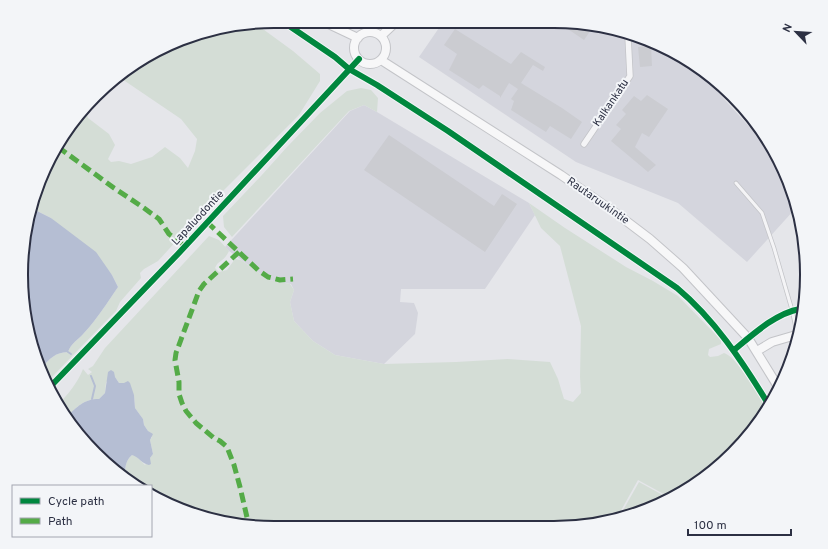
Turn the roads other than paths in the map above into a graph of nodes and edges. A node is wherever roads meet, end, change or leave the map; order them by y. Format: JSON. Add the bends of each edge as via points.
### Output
{"nodes":[{"id":1,"x":337,"y":28,"type":"edge"},
{"id":2,"x":390,"y":28,"type":"edge"},
{"id":3,"x":381,"y":36,"type":"junction"},
{"id":4,"x":358,"y":38,"type":"junction"},
{"id":5,"x":628,"y":39,"type":"edge"},
{"id":6,"x":359,"y":58,"type":"junction"},
{"id":7,"x":381,"y":60,"type":"junction"},
{"id":8,"x":584,"y":144,"type":"dead end"},
{"id":9,"x":736,"y":184,"type":"dead end"},
{"id":10,"x":795,"y":325,"type":"edge"},
{"id":11,"x":793,"y":335,"type":"edge"},
{"id":12,"x":757,"y":351,"type":"junction"},
{"id":13,"x":776,"y":382,"type":"edge"},
{"id":14,"x":53,"y":385,"type":"edge"}],
"edges":[{"from":1,"to":4,"type":"main road"},
{"from":2,"to":3,"type":"main road"},
{"from":3,"to":4,"type":"main road","via":[[371,32]]},
{"from":3,"to":7,"type":"main road","via":[[386,50]]},
{"from":4,"to":6,"type":"main road","via":[[355,49]]},
{"from":5,"to":8,"type":"street","name":"Kalkankatu","via":[[630,76]]},
{"from":6,"to":7,"type":"main road","via":[[372,64]]},
{"from":6,"to":14,"type":"street","name":"Lapaluodontie"},
{"from":7,"to":12,"type":"main road","name":"Rautaruukintie","via":[[561,175],[650,239],[683,268]]},
{"from":9,"to":10,"type":"lane","via":[[762,213]]},
{"from":11,"to":12,"type":"main road","via":[[772,342]]},
{"from":12,"to":13,"type":"main road","name":"Rautaruukintie"}]}
